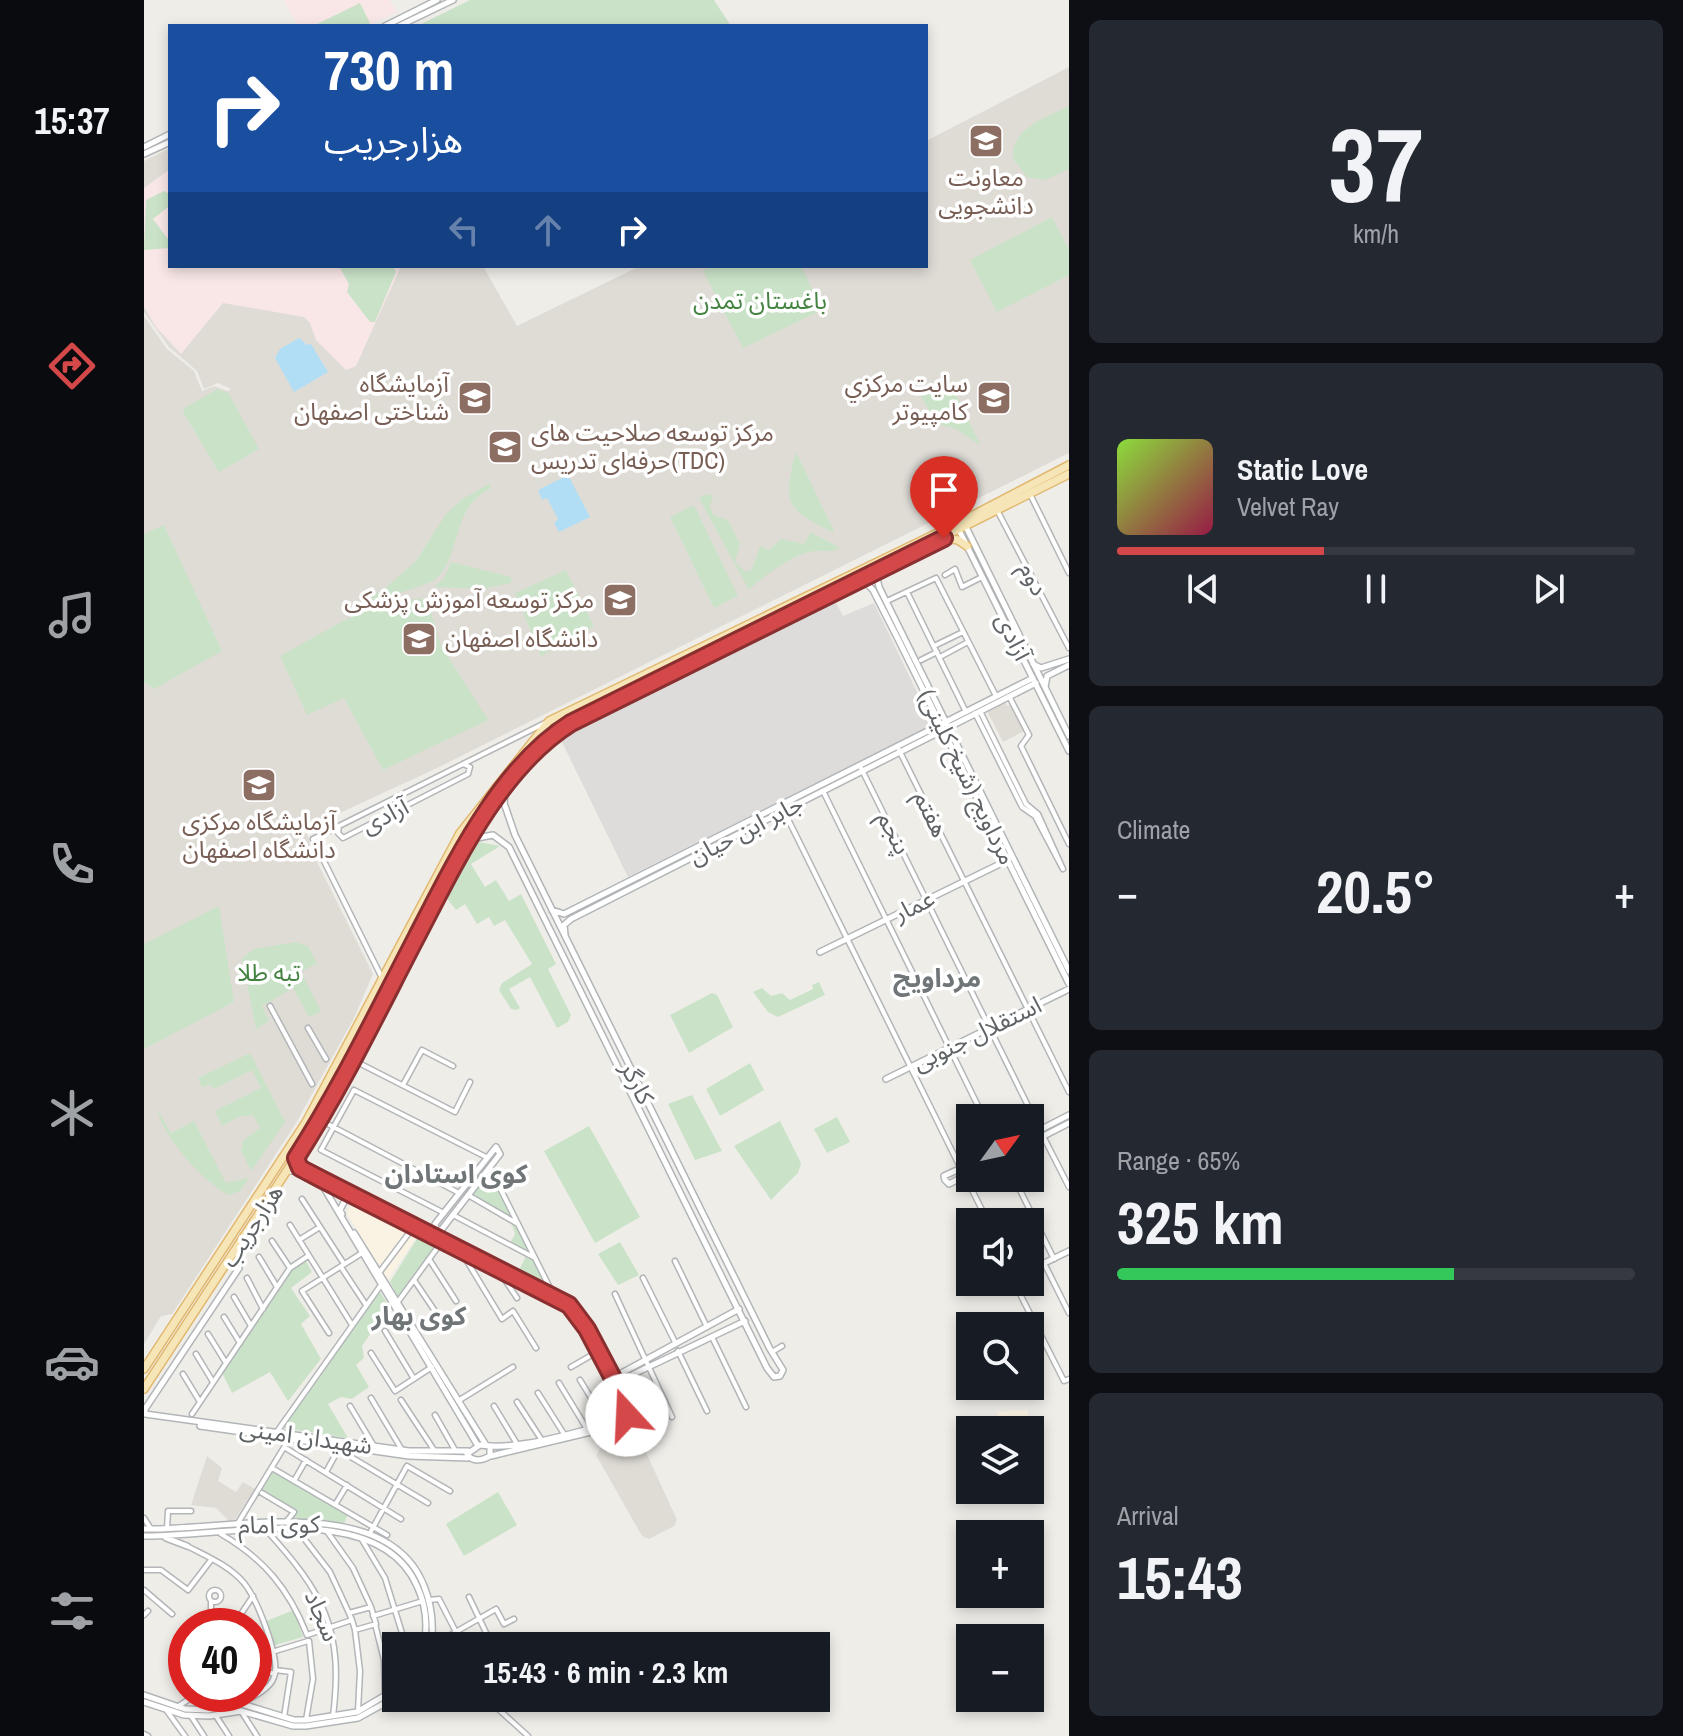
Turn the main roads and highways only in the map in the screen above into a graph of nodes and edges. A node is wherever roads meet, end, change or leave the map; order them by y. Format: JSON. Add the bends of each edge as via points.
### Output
{"nodes":[{"id":1,"x":1069,"y":465,"type":"edge"},
{"id":2,"x":1069,"y":474,"type":"edge"},
{"id":3,"x":961,"y":525,"type":"junction"},
{"id":4,"x":944,"y":538,"type":"junction"},
{"id":5,"x":967,"y":546,"type":"road end"},
{"id":6,"x":325,"y":1085,"type":"junction"},
{"id":7,"x":336,"y":1092,"type":"junction"},
{"id":8,"x":187,"y":1307,"type":"junction"},
{"id":9,"x":196,"y":1314,"type":"junction"},
{"id":10,"x":179,"y":1319,"type":"junction"},
{"id":11,"x":188,"y":1326,"type":"junction"},
{"id":12,"x":144,"y":1369,"type":"edge"},
{"id":13,"x":144,"y":1389,"type":"edge"}],
"edges":[{"from":1,"to":3,"type":"main road"},
{"from":2,"to":3,"type":"main road","name":"هزارجریب"},
{"from":3,"to":4,"type":"main road","name":"هزارجریب"},
{"from":3,"to":6,"type":"main road","via":[[549,721],[460,833]]},
{"from":4,"to":5,"type":"main road"},
{"from":4,"to":7,"type":"main road","name":"هزارجریب","via":[[571,723],[543,742],[466,843]]},
{"from":6,"to":7,"type":"main road"},
{"from":6,"to":8,"type":"main road"},
{"from":7,"to":9,"type":"main road","name":"هزارجریب"},
{"from":8,"to":9,"type":"main road"},
{"from":8,"to":10,"type":"main road"},
{"from":9,"to":11,"type":"main road","name":"هزارجریب"},
{"from":10,"to":11,"type":"main road"},
{"from":10,"to":12,"type":"main road"},
{"from":11,"to":13,"type":"main road","name":"هزارجریب"}]}
